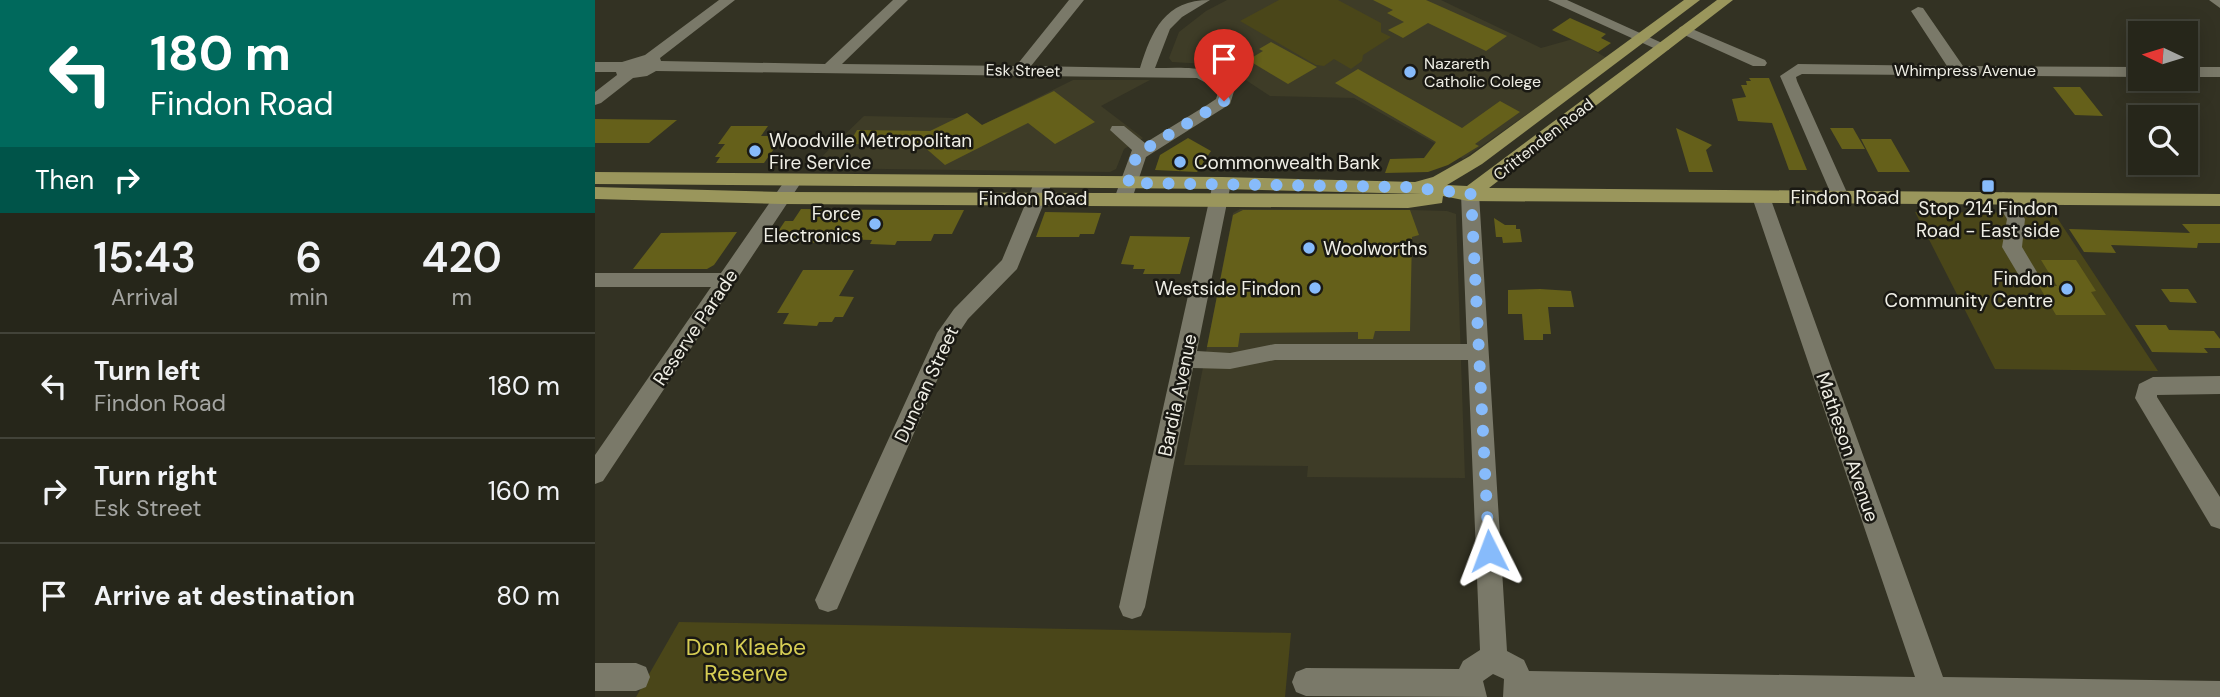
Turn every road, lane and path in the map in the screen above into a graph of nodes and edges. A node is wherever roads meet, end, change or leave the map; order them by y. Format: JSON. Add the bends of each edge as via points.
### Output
{"nodes":[{"id":1,"x":728,"y":0,"type":"edge"},
{"id":2,"x":901,"y":0,"type":"edge"},
{"id":3,"x":1077,"y":0,"type":"edge"},
{"id":4,"x":1203,"y":0,"type":"edge"},
{"id":5,"x":1555,"y":0,"type":"edge"},
{"id":6,"x":1693,"y":0,"type":"edge"},
{"id":7,"x":1726,"y":0,"type":"edge"},
{"id":8,"x":1918,"y":11,"type":"dead end"},
{"id":9,"x":1685,"y":30,"type":"junction"},
{"id":10,"x":1641,"y":38,"type":"junction"},
{"id":11,"x":1663,"y":47,"type":"junction"},
{"id":12,"x":651,"y":62,"type":"junction"},
{"id":13,"x":1759,"y":63,"type":"dead end"},
{"id":14,"x":595,"y":67,"type":"edge"},
{"id":15,"x":829,"y":67,"type":"junction"},
{"id":16,"x":1021,"y":70,"type":"junction"},
{"id":17,"x":1958,"y":70,"type":"junction"},
{"id":18,"x":626,"y":71,"type":"junction"},
{"id":19,"x":1146,"y":72,"type":"junction"},
{"id":20,"x":2128,"y":72,"type":"edge"},
{"id":21,"x":2198,"y":72,"type":"edge"},
{"id":22,"x":2220,"y":72,"type":"edge"},
{"id":23,"x":595,"y":100,"type":"edge"},
{"id":24,"x":1118,"y":130,"type":"dead end"},
{"id":25,"x":1143,"y":150,"type":"junction"},
{"id":26,"x":1476,"y":160,"type":"junction"},
{"id":27,"x":1510,"y":165,"type":"junction"},
{"id":28,"x":595,"y":177,"type":"edge"},
{"id":29,"x":735,"y":180,"type":"junction"},
{"id":30,"x":794,"y":180,"type":"junction"},
{"id":31,"x":1318,"y":186,"type":"junction"},
{"id":32,"x":1410,"y":188,"type":"junction"},
{"id":33,"x":1040,"y":190,"type":"junction"},
{"id":34,"x":1125,"y":191,"type":"junction"},
{"id":35,"x":1220,"y":191,"type":"junction"},
{"id":36,"x":595,"y":193,"type":"edge"},
{"id":37,"x":1471,"y":194,"type":"junction"},
{"id":38,"x":1535,"y":194,"type":"junction"},
{"id":39,"x":720,"y":197,"type":"junction"},
{"id":40,"x":1761,"y":197,"type":"junction"},
{"id":41,"x":1840,"y":197,"type":"junction"},
{"id":42,"x":782,"y":198,"type":"junction"},
{"id":43,"x":2003,"y":198,"type":"junction"},
{"id":44,"x":2220,"y":200,"type":"edge"},
{"id":45,"x":1299,"y":201,"type":"junction"},
{"id":46,"x":2031,"y":279,"type":"dead end"},
{"id":47,"x":595,"y":280,"type":"edge"},
{"id":48,"x":726,"y":281,"type":"junction"},
{"id":49,"x":1479,"y":352,"type":"junction"},
{"id":50,"x":1184,"y":359,"type":"junction"},
{"id":51,"x":2220,"y":386,"type":"edge"},
{"id":52,"x":595,"y":474,"type":"edge"},
{"id":53,"x":2220,"y":518,"type":"edge"},
{"id":54,"x":828,"y":600,"type":"dead end"},
{"id":55,"x":1132,"y":607,"type":"dead end"},
{"id":56,"x":1494,"y":660,"type":"junction"},
{"id":57,"x":595,"y":677,"type":"edge"},
{"id":58,"x":636,"y":677,"type":"dead end"},
{"id":59,"x":1306,"y":682,"type":"dead end"},
{"id":60,"x":1471,"y":690,"type":"edge"},
{"id":61,"x":1518,"y":691,"type":"edge"},
{"id":62,"x":1935,"y":694,"type":"edge"},
{"id":63,"x":2220,"y":695,"type":"edge"}],
"edges":[{"from":1,"to":12,"type":"street"},
{"from":2,"to":15,"type":"street"},
{"from":3,"to":16,"type":"street"},
{"from":4,"to":19,"type":"street","via":[[1179,12],[1161,29]]},
{"from":5,"to":10,"type":"street"},
{"from":6,"to":10,"type":"main road","name":"Crittenden Road"},
{"from":7,"to":9,"type":"main road","name":"Crittenden Road"},
{"from":8,"to":17,"type":"street"},
{"from":9,"to":11,"type":"main road","name":"Crittenden Road"},
{"from":9,"to":13,"type":"street"},
{"from":10,"to":11,"type":"street"},
{"from":10,"to":26,"type":"main road","name":"Crittenden Road"},
{"from":11,"to":27,"type":"main road","name":"Crittenden Road"},
{"from":12,"to":15,"type":"street","name":"Esk Street"},
{"from":12,"to":18,"type":"street","via":[[641,73]]},
{"from":14,"to":18,"type":"street"},
{"from":15,"to":16,"type":"street","name":"Esk Street"},
{"from":16,"to":19,"type":"street","name":"Esk Street"},
{"from":17,"to":20,"type":"street","name":"Whimpress Avenue"},
{"from":17,"to":41,"type":"street","name":"Whimpress Avenue","via":[[1798,69],[1788,76]]},
{"from":18,"to":23,"type":"street"},
{"from":19,"to":25,"type":"street","name":"Esk Street","via":[[1208,75],[1227,88],[1227,94],[1213,109]]},
{"from":21,"to":22,"type":"street"},
{"from":24,"to":25,"type":"street"},
{"from":25,"to":34,"type":"street","via":[[1137,154]]},
{"from":26,"to":32,"type":"main road","via":[[1438,182]]},
{"from":26,"to":37,"type":"main road","name":"Crittenden Road","via":[[1469,175]]},
{"from":27,"to":37,"type":"main road","name":"Crittenden Road"},
{"from":27,"to":38,"type":"main road","via":[[1511,181]]},
{"from":28,"to":29,"type":"main road","name":"Findon Road"},
{"from":29,"to":30,"type":"main road","name":"Findon Road"},
{"from":29,"to":39,"type":"street"},
{"from":30,"to":33,"type":"main road","name":"Findon Road"},
{"from":30,"to":42,"type":"street","name":"Reserve Parade"},
{"from":31,"to":32,"type":"main road","name":"Findon Road"},
{"from":31,"to":35,"type":"main road","name":"Findon Road"},
{"from":31,"to":45,"type":"main road"},
{"from":32,"to":37,"type":"main road","name":"Findon Road"},
{"from":33,"to":34,"type":"main road","name":"Findon Road"},
{"from":33,"to":42,"type":"main road","name":"Findon Road"},
{"from":33,"to":54,"type":"street","name":"Duncan Street","via":[[1006,271],[947,333]]},
{"from":34,"to":35,"type":"main road","name":"Findon Road"},
{"from":35,"to":45,"type":"main road","name":"Findon Road"},
{"from":35,"to":50,"type":"street","name":"Bardia Avenue"},
{"from":36,"to":39,"type":"main road","name":"Findon Road"},
{"from":37,"to":38,"type":"main road","name":"Findon Road"},
{"from":37,"to":45,"type":"main road","name":"Findon Road","via":[[1408,202]]},
{"from":37,"to":49,"type":"street"},
{"from":38,"to":40,"type":"main road","name":"Findon Road"},
{"from":39,"to":42,"type":"main road","name":"Findon Road"},
{"from":40,"to":41,"type":"main road","name":"Findon Road"},
{"from":40,"to":62,"type":"street","name":"Matheson Avenue"},
{"from":41,"to":43,"type":"main road","name":"Findon Road"},
{"from":42,"to":48,"type":"street","name":"Reserve Parade"},
{"from":43,"to":44,"type":"main road","name":"Findon Road"},
{"from":43,"to":46,"type":"street","via":[[2016,219],[2011,247]]},
{"from":47,"to":48,"type":"street"},
{"from":48,"to":52,"type":"street","name":"Reserve Parade"},
{"from":49,"to":50,"type":"street","via":[[1275,352],[1230,360]]},
{"from":49,"to":56,"type":"street"},
{"from":50,"to":55,"type":"street","name":"Bardia Avenue"},
{"from":51,"to":53,"type":"street","via":[[2153,386],[2146,398]]},
{"from":56,"to":60,"type":"street","via":[[1480,664],[1471,675]]},
{"from":56,"to":61,"type":"street","via":[[1508,665]]},
{"from":57,"to":58,"type":"street"},
{"from":59,"to":60,"type":"street"},
{"from":61,"to":62,"type":"street"},
{"from":62,"to":63,"type":"street"}]}
